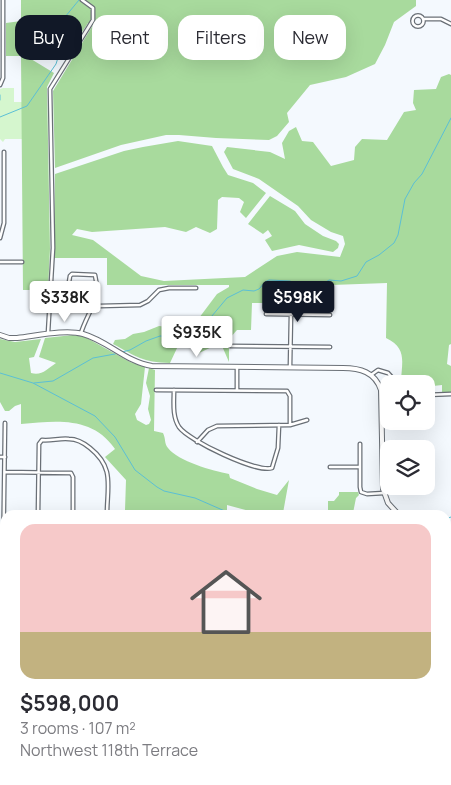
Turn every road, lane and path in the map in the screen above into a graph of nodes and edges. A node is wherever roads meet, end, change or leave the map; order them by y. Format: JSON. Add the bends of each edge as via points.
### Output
{"nodes":[{"id":1,"x":2,"y":0,"type":"edge"},
{"id":2,"x":82,"y":0,"type":"edge"},
{"id":3,"x":423,"y":19,"type":"junction"},
{"id":4,"x":451,"y":24,"type":"edge"},
{"id":5,"x":0,"y":84,"type":"edge"},
{"id":6,"x":4,"y":152,"type":"dead end"},
{"id":7,"x":2,"y":158,"type":"edge"},
{"id":8,"x":2,"y":217,"type":"edge"},
{"id":9,"x":0,"y":238,"type":"edge"},
{"id":10,"x":0,"y":262,"type":"edge"},
{"id":11,"x":22,"y":262,"type":"dead end"},
{"id":12,"x":50,"y":288,"type":"junction"},
{"id":13,"x":196,"y":288,"type":"dead end"},
{"id":14,"x":95,"y":304,"type":"junction"},
{"id":15,"x":266,"y":314,"type":"dead end"},
{"id":16,"x":291,"y":314,"type":"junction"},
{"id":17,"x":330,"y":314,"type":"dead end"},
{"id":18,"x":81,"y":333,"type":"junction"},
{"id":19,"x":0,"y":335,"type":"edge"},
{"id":20,"x":48,"y":335,"type":"junction"},
{"id":21,"x":230,"y":346,"type":"dead end"},
{"id":22,"x":290,"y":346,"type":"junction"},
{"id":23,"x":330,"y":347,"type":"dead end"},
{"id":24,"x":237,"y":367,"type":"junction"},
{"id":25,"x":290,"y":367,"type":"junction"},
{"id":26,"x":371,"y":375,"type":"junction"},
{"id":27,"x":389,"y":375,"type":"edge"},
{"id":28,"x":156,"y":390,"type":"dead end"},
{"id":29,"x":174,"y":390,"type":"junction"},
{"id":30,"x":237,"y":390,"type":"junction"},
{"id":31,"x":451,"y":394,"type":"edge"},
{"id":32,"x":435,"y":395,"type":"edge"},
{"id":33,"x":307,"y":420,"type":"dead end"},
{"id":34,"x":5,"y":422,"type":"dead end"},
{"id":35,"x":278,"y":425,"type":"junction"},
{"id":36,"x":290,"y":425,"type":"junction"},
{"id":37,"x":382,"y":440,"type":"edge"},
{"id":38,"x":197,"y":442,"type":"junction"},
{"id":39,"x":360,"y":444,"type":"dead end"},
{"id":40,"x":0,"y":457,"type":"edge"},
{"id":41,"x":5,"y":457,"type":"junction"},
{"id":42,"x":330,"y":467,"type":"dead end"},
{"id":43,"x":360,"y":467,"type":"junction"},
{"id":44,"x":5,"y":472,"type":"junction"},
{"id":45,"x":39,"y":472,"type":"junction"},
{"id":46,"x":1,"y":490,"type":"edge"},
{"id":47,"x":380,"y":492,"type":"edge"},
{"id":48,"x":385,"y":495,"type":"edge"},
{"id":49,"x":1,"y":510,"type":"edge"},
{"id":50,"x":38,"y":510,"type":"edge"},
{"id":51,"x":73,"y":510,"type":"edge"},
{"id":52,"x":107,"y":510,"type":"edge"},
{"id":53,"x":394,"y":510,"type":"edge"}],
"edges":[{"from":1,"to":5,"type":"street","via":[[3,78]]},
{"from":2,"to":12,"type":"street","via":[[93,8],[93,20],[50,88],[53,248]]},
{"from":3,"to":3,"type":"street","via":[[420,16],[413,19],[417,26],[424,23]]},
{"from":3,"to":4,"type":"street","via":[[442,19]]},
{"from":6,"to":7,"type":"street"},
{"from":7,"to":8,"type":"street"},
{"from":8,"to":9,"type":"street","via":[[4,226]]},
{"from":10,"to":11,"type":"street"},
{"from":12,"to":14,"type":"street","via":[[68,288],[72,274],[95,275]]},
{"from":12,"to":20,"type":"street"},
{"from":13,"to":14,"type":"street","via":[[159,290],[140,306]]},
{"from":14,"to":18,"type":"street"},
{"from":15,"to":16,"type":"street"},
{"from":16,"to":17,"type":"street"},
{"from":16,"to":22,"type":"street"},
{"from":18,"to":20,"type":"street"},
{"from":18,"to":24,"type":"street","via":[[142,364]]},
{"from":19,"to":20,"type":"street","via":[[17,338]]},
{"from":21,"to":22,"type":"street"},
{"from":22,"to":23,"type":"street"},
{"from":22,"to":25,"type":"street"},
{"from":24,"to":25,"type":"street"},
{"from":24,"to":30,"type":"street"},
{"from":25,"to":26,"type":"street","via":[[351,368]]},
{"from":26,"to":27,"type":"street","via":[[378,370]]},
{"from":26,"to":37,"type":"street","via":[[378,382],[382,394]]},
{"from":28,"to":29,"type":"street"},
{"from":29,"to":30,"type":"street"},
{"from":29,"to":38,"type":"street","via":[[176,422]]},
{"from":30,"to":36,"type":"street","via":[[289,392]]},
{"from":31,"to":32,"type":"street"},
{"from":33,"to":36,"type":"street"},
{"from":34,"to":41,"type":"street"},
{"from":35,"to":36,"type":"street"},
{"from":35,"to":38,"type":"street","via":[[217,426]]},
{"from":35,"to":38,"type":"street","via":[[278,448],[271,468],[249,464]]},
{"from":39,"to":43,"type":"street"},
{"from":40,"to":41,"type":"street"},
{"from":41,"to":44,"type":"street"},
{"from":42,"to":43,"type":"street"},
{"from":43,"to":47,"type":"street","via":[[363,493]]},
{"from":44,"to":45,"type":"street"},
{"from":44,"to":46,"type":"street"},
{"from":45,"to":50,"type":"street"},
{"from":45,"to":51,"type":"street","via":[[72,474]]},
{"from":45,"to":52,"type":"street","via":[[41,440],[69,438],[84,443],[100,457],[106,468]]},
{"from":46,"to":49,"type":"street"},
{"from":48,"to":53,"type":"street"}]}
